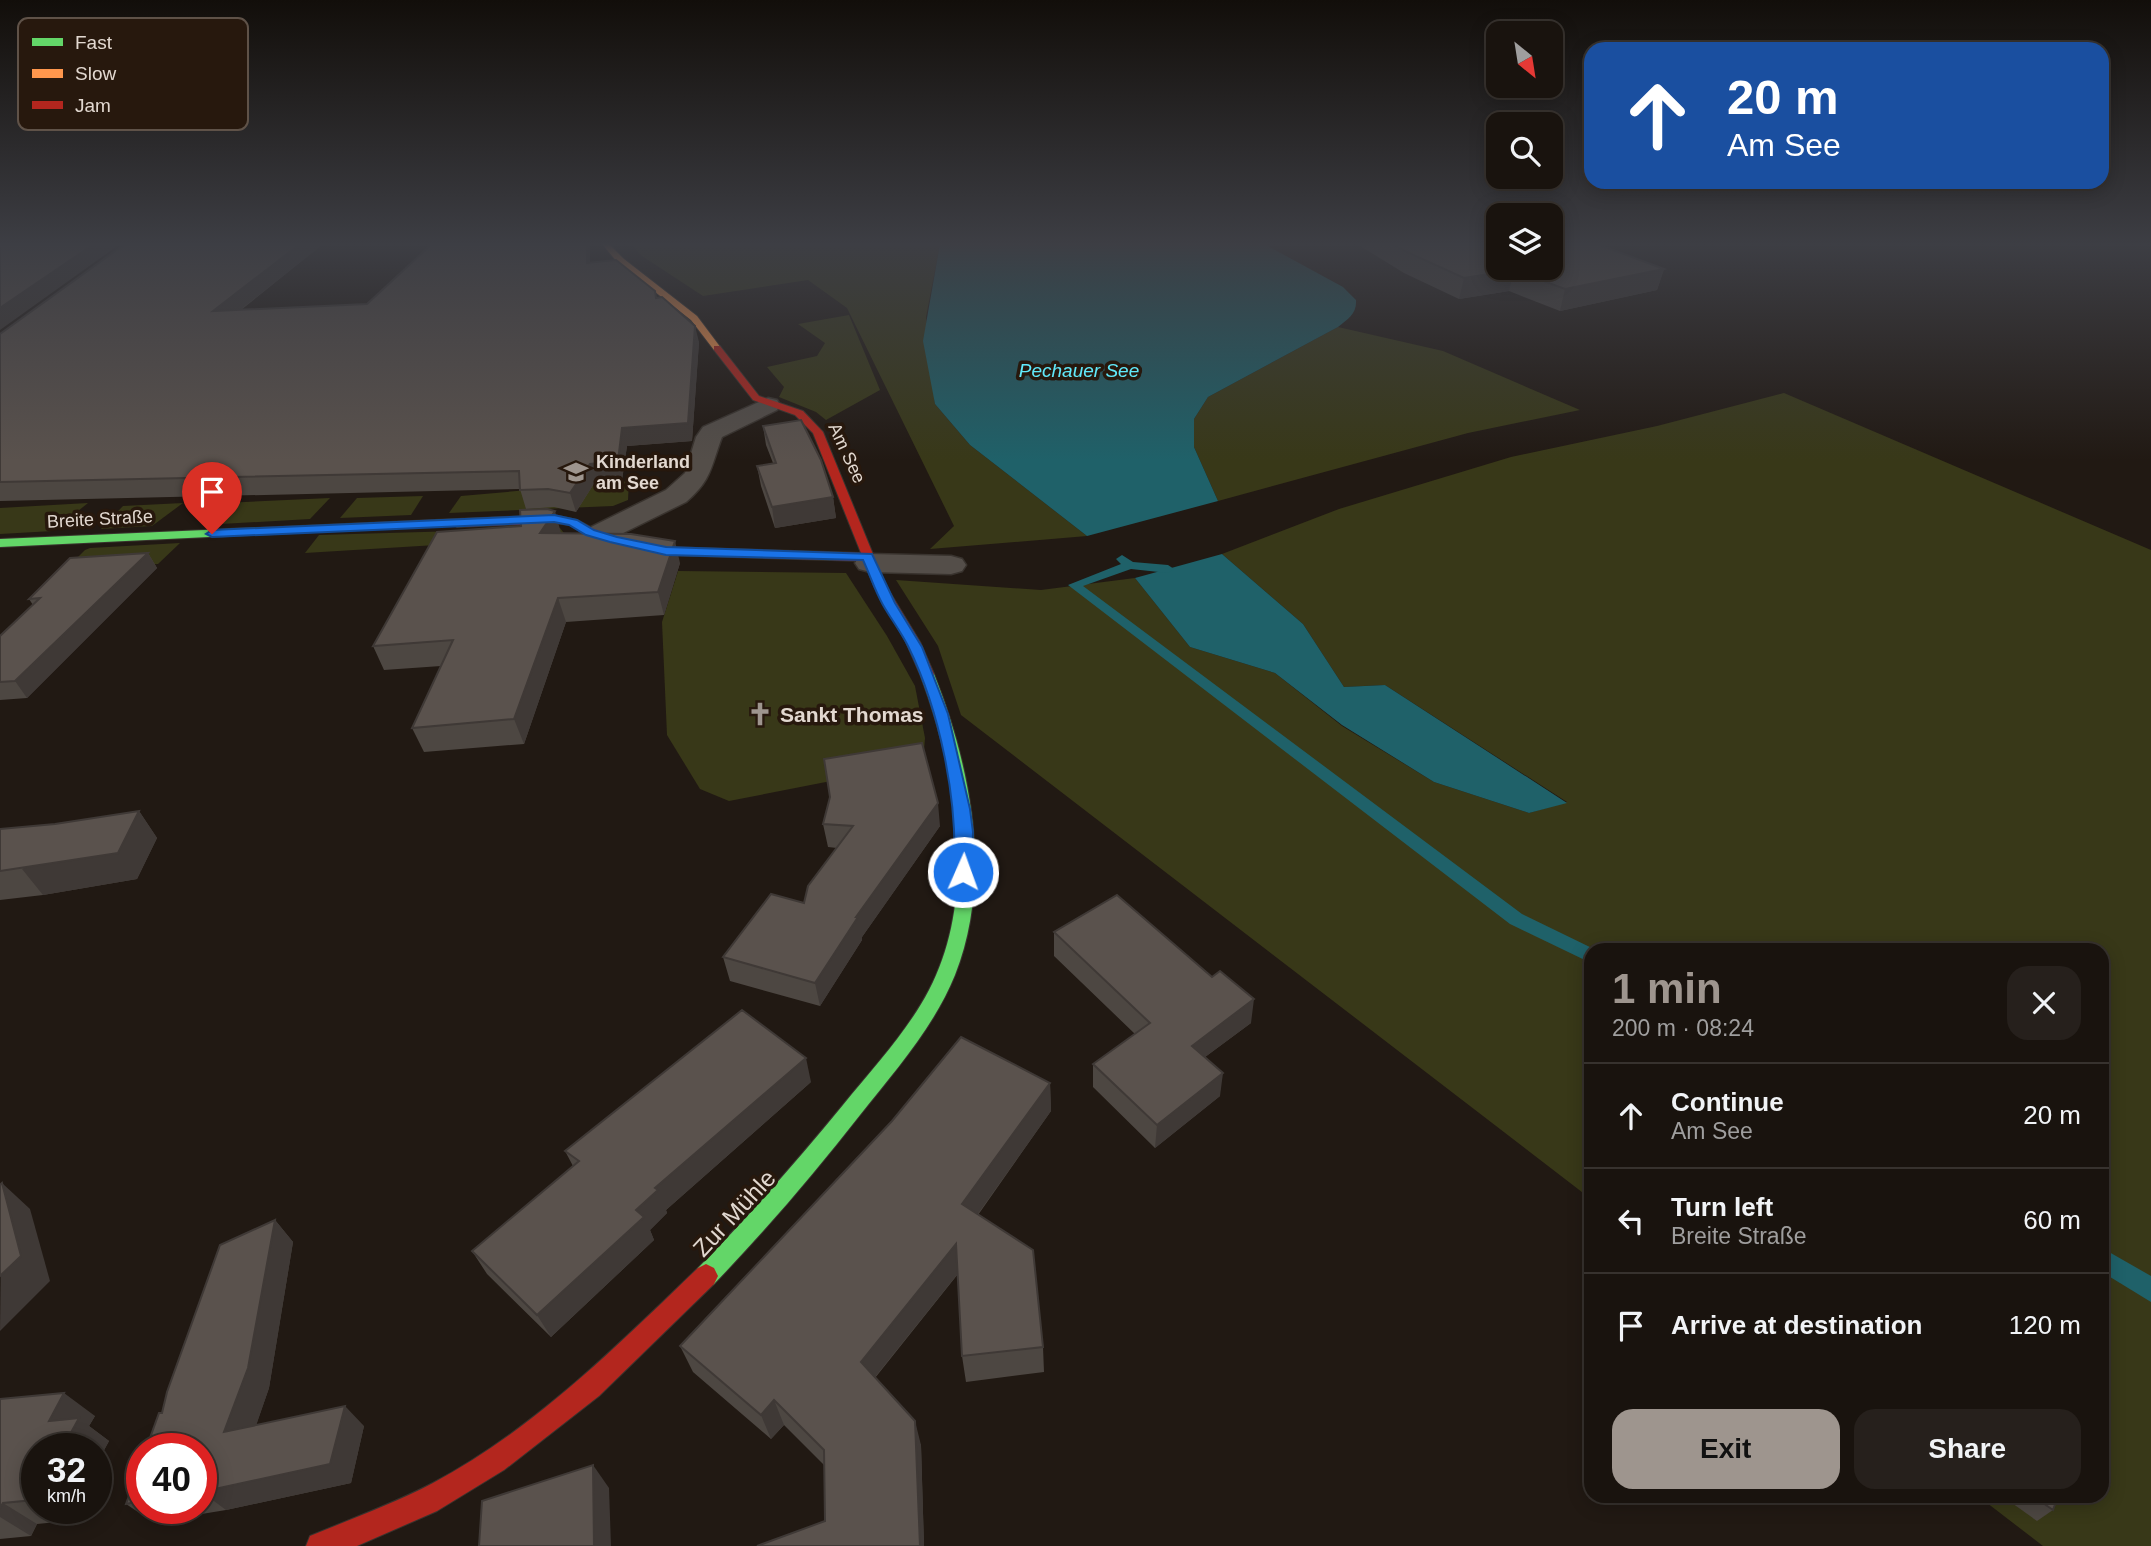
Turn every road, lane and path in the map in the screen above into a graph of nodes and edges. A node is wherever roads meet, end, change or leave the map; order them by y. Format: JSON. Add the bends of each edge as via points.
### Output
{"nodes":[{"id":1,"x":692,"y":316,"type":"edge"},
{"id":2,"x":768,"y":405,"type":"junction"},
{"id":3,"x":597,"y":535,"type":"junction"},
{"id":4,"x":0,"y":543,"type":"edge"},
{"id":5,"x":869,"y":560,"type":"junction"},
{"id":6,"x":951,"y":565,"type":"dead end"},
{"id":7,"x":952,"y":758,"type":"joint"},
{"id":8,"x":320,"y":1546,"type":"edge"}],
"edges":[{"from":1,"to":2,"type":"street","name":"Am See","via":[[753,395]]},
{"from":2,"to":3,"type":"street","via":[[712,432],[697,477],[683,490]]},
{"from":2,"to":5,"type":"street","name":"Am See","via":[[801,413],[813,424]]},
{"from":3,"to":4,"type":"street","name":"Breite Straße","via":[[573,522],[547,519]]},
{"from":3,"to":5,"type":"street","name":"Breite Straße","via":[[690,553]]},
{"from":5,"to":6,"type":"street"},
{"from":5,"to":7,"type":"street","name":"Am See","via":[[924,667]]},
{"from":7,"to":8,"type":"street","name":"Zur Mühle","via":[[965,832],[954,950],[942,983],[912,1032],[815,1157],[690,1292],[554,1419],[502,1458],[409,1512]]}]}
